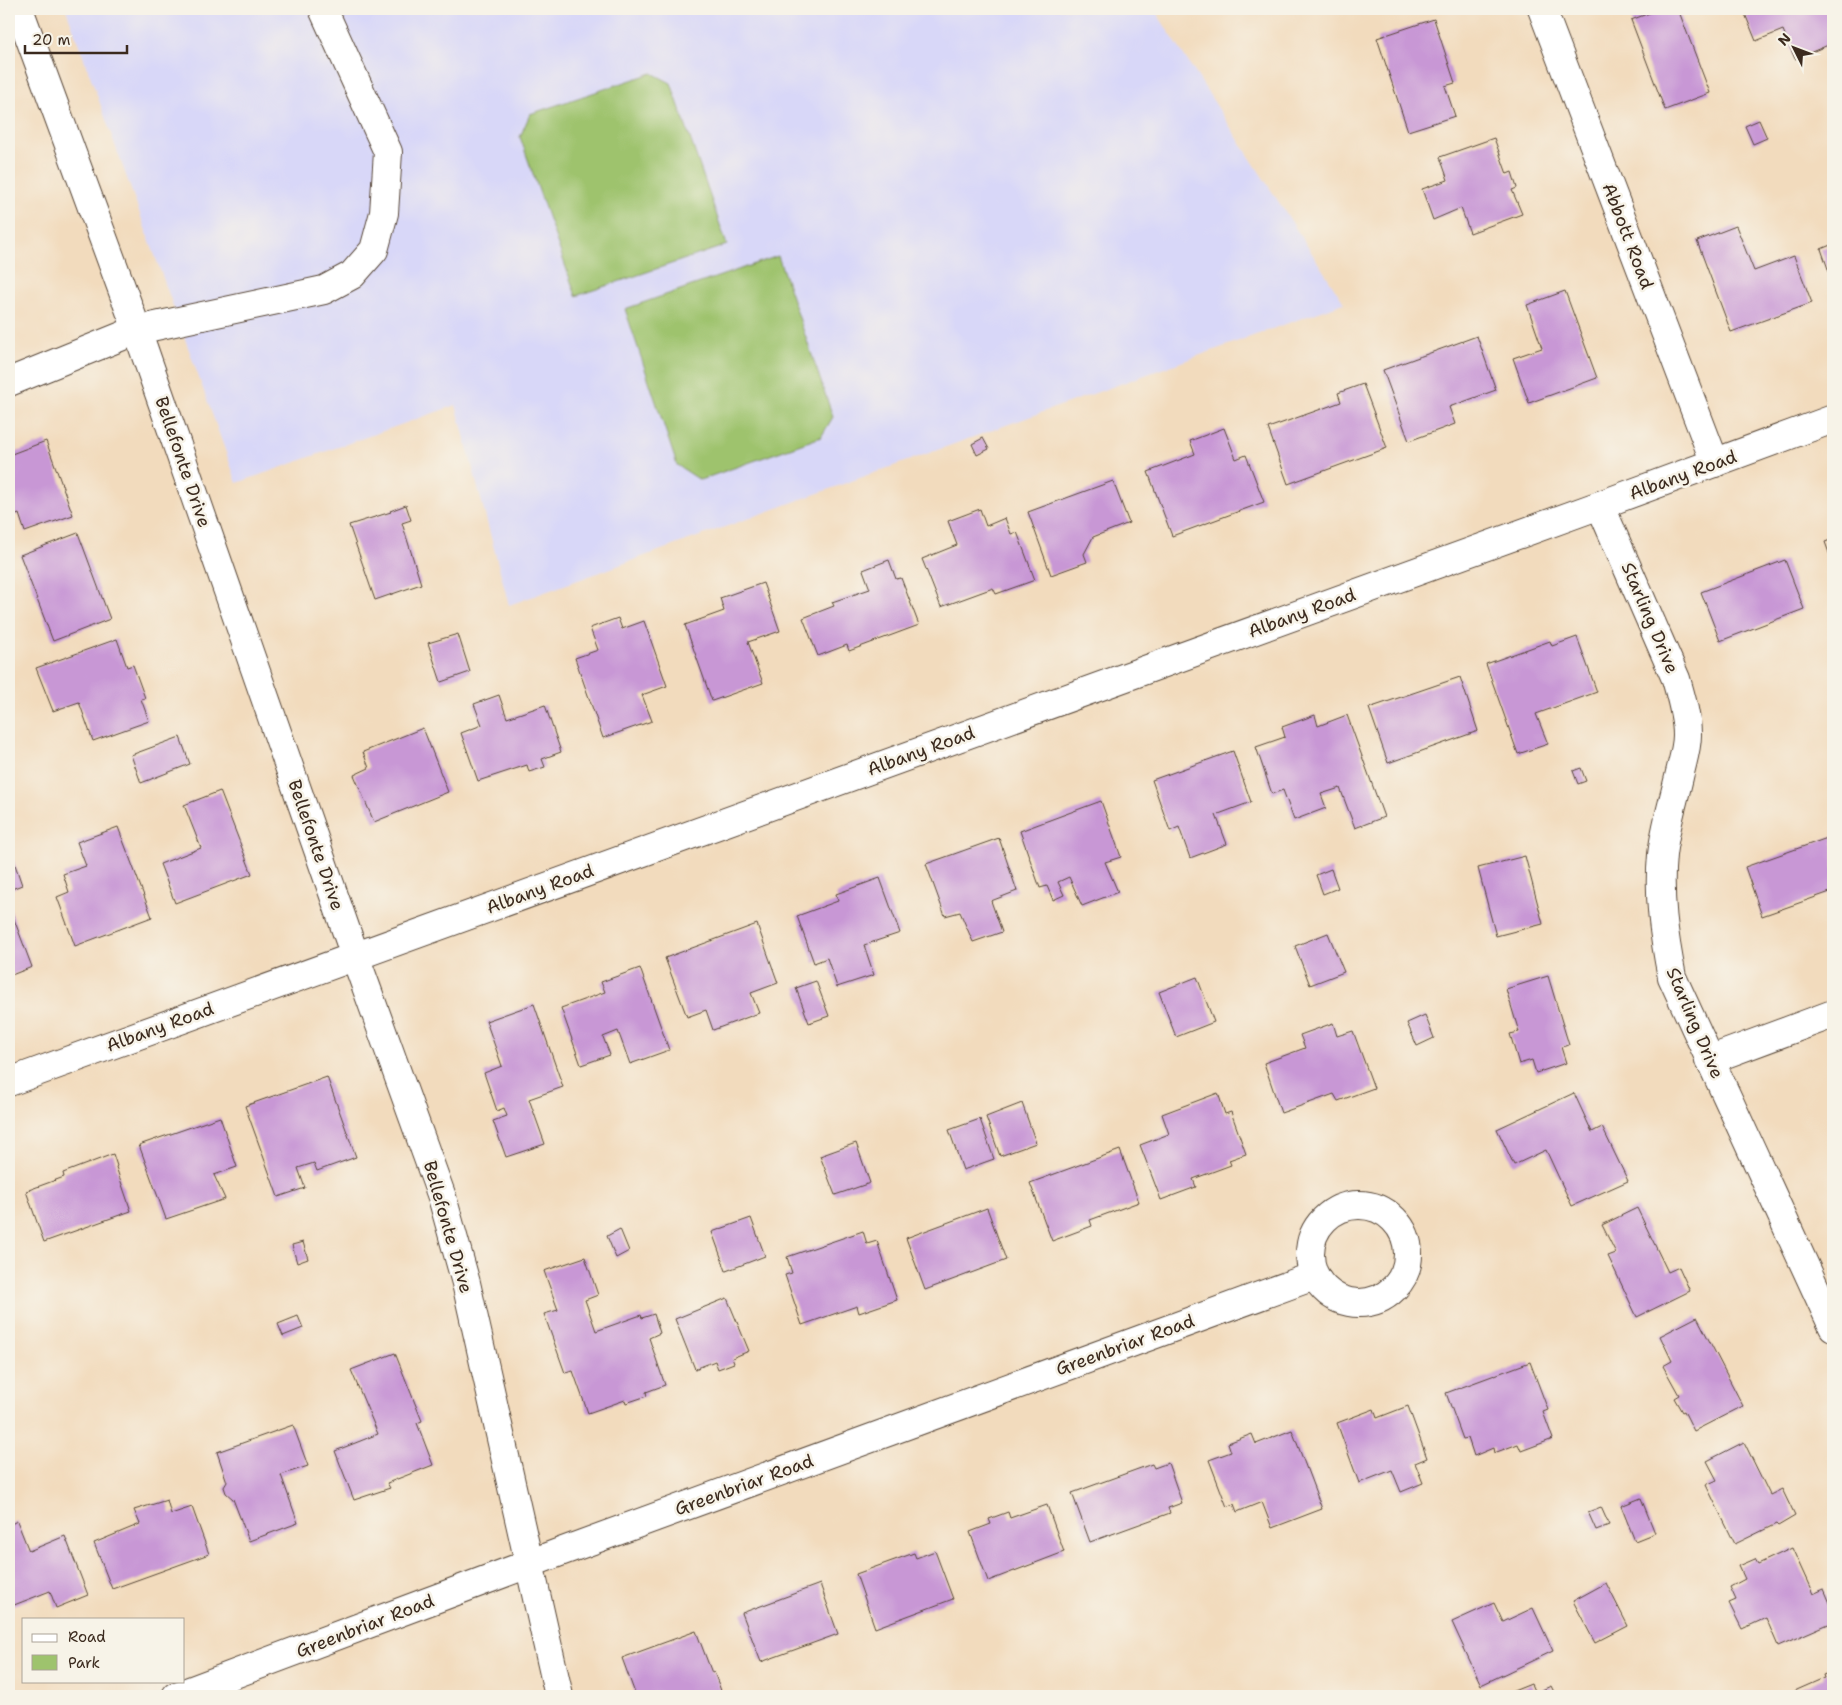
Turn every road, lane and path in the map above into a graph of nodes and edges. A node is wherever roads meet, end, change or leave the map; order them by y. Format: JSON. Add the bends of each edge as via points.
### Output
{"nodes":[{"id":1,"x":20,"y":9,"type":"edge"},
{"id":2,"x":323,"y":9,"type":"edge"},
{"id":3,"x":1542,"y":9,"type":"edge"},
{"id":4,"x":137,"y":330,"type":"junction"},
{"id":5,"x":9,"y":382,"type":"edge"},
{"id":6,"x":1833,"y":419,"type":"edge"},
{"id":7,"x":1714,"y":463,"type":"junction"},
{"id":8,"x":1600,"y":505,"type":"junction"},
{"id":9,"x":355,"y":956,"type":"junction"},
{"id":10,"x":1833,"y":1014,"type":"edge"},
{"id":11,"x":1709,"y":1060,"type":"junction"},
{"id":12,"x":9,"y":1082,"type":"edge"},
{"id":13,"x":1314,"y":1276,"type":"dead end"},
{"id":14,"x":1833,"y":1327,"type":"edge"},
{"id":15,"x":529,"y":1564,"type":"junction"},
{"id":16,"x":176,"y":1696,"type":"edge"},
{"id":17,"x":559,"y":1696,"type":"edge"}],
"edges":[{"from":1,"to":4,"type":"street","name":"Bellefonte Drive"},
{"from":2,"to":4,"type":"street","via":[[388,152],[384,213],[374,250],[352,274],[324,290]]},
{"from":3,"to":7,"type":"street","name":"Abbott Road"},
{"from":4,"to":5,"type":"street"},
{"from":4,"to":9,"type":"street","name":"Bellefonte Drive"},
{"from":6,"to":7,"type":"street","name":"Albany Road"},
{"from":7,"to":8,"type":"street","name":"Albany Road"},
{"from":8,"to":9,"type":"street","name":"Albany Road"},
{"from":8,"to":11,"type":"street","name":"Starling Drive","via":[[1676,679],[1683,707],[1687,735],[1685,752],[1662,857],[1664,934],[1672,977]]},
{"from":9,"to":12,"type":"street","name":"Albany Road"},
{"from":9,"to":15,"type":"street","name":"Bellefonte Drive","via":[[442,1197],[466,1283]]},
{"from":10,"to":11,"type":"street"},
{"from":11,"to":14,"type":"street","name":"Starling Drive"},
{"from":13,"to":15,"type":"street","name":"Greenbriar Road"},
{"from":15,"to":16,"type":"street","name":"Greenbriar Road"},
{"from":15,"to":17,"type":"street","name":"Bellefonte Drive"}]}
